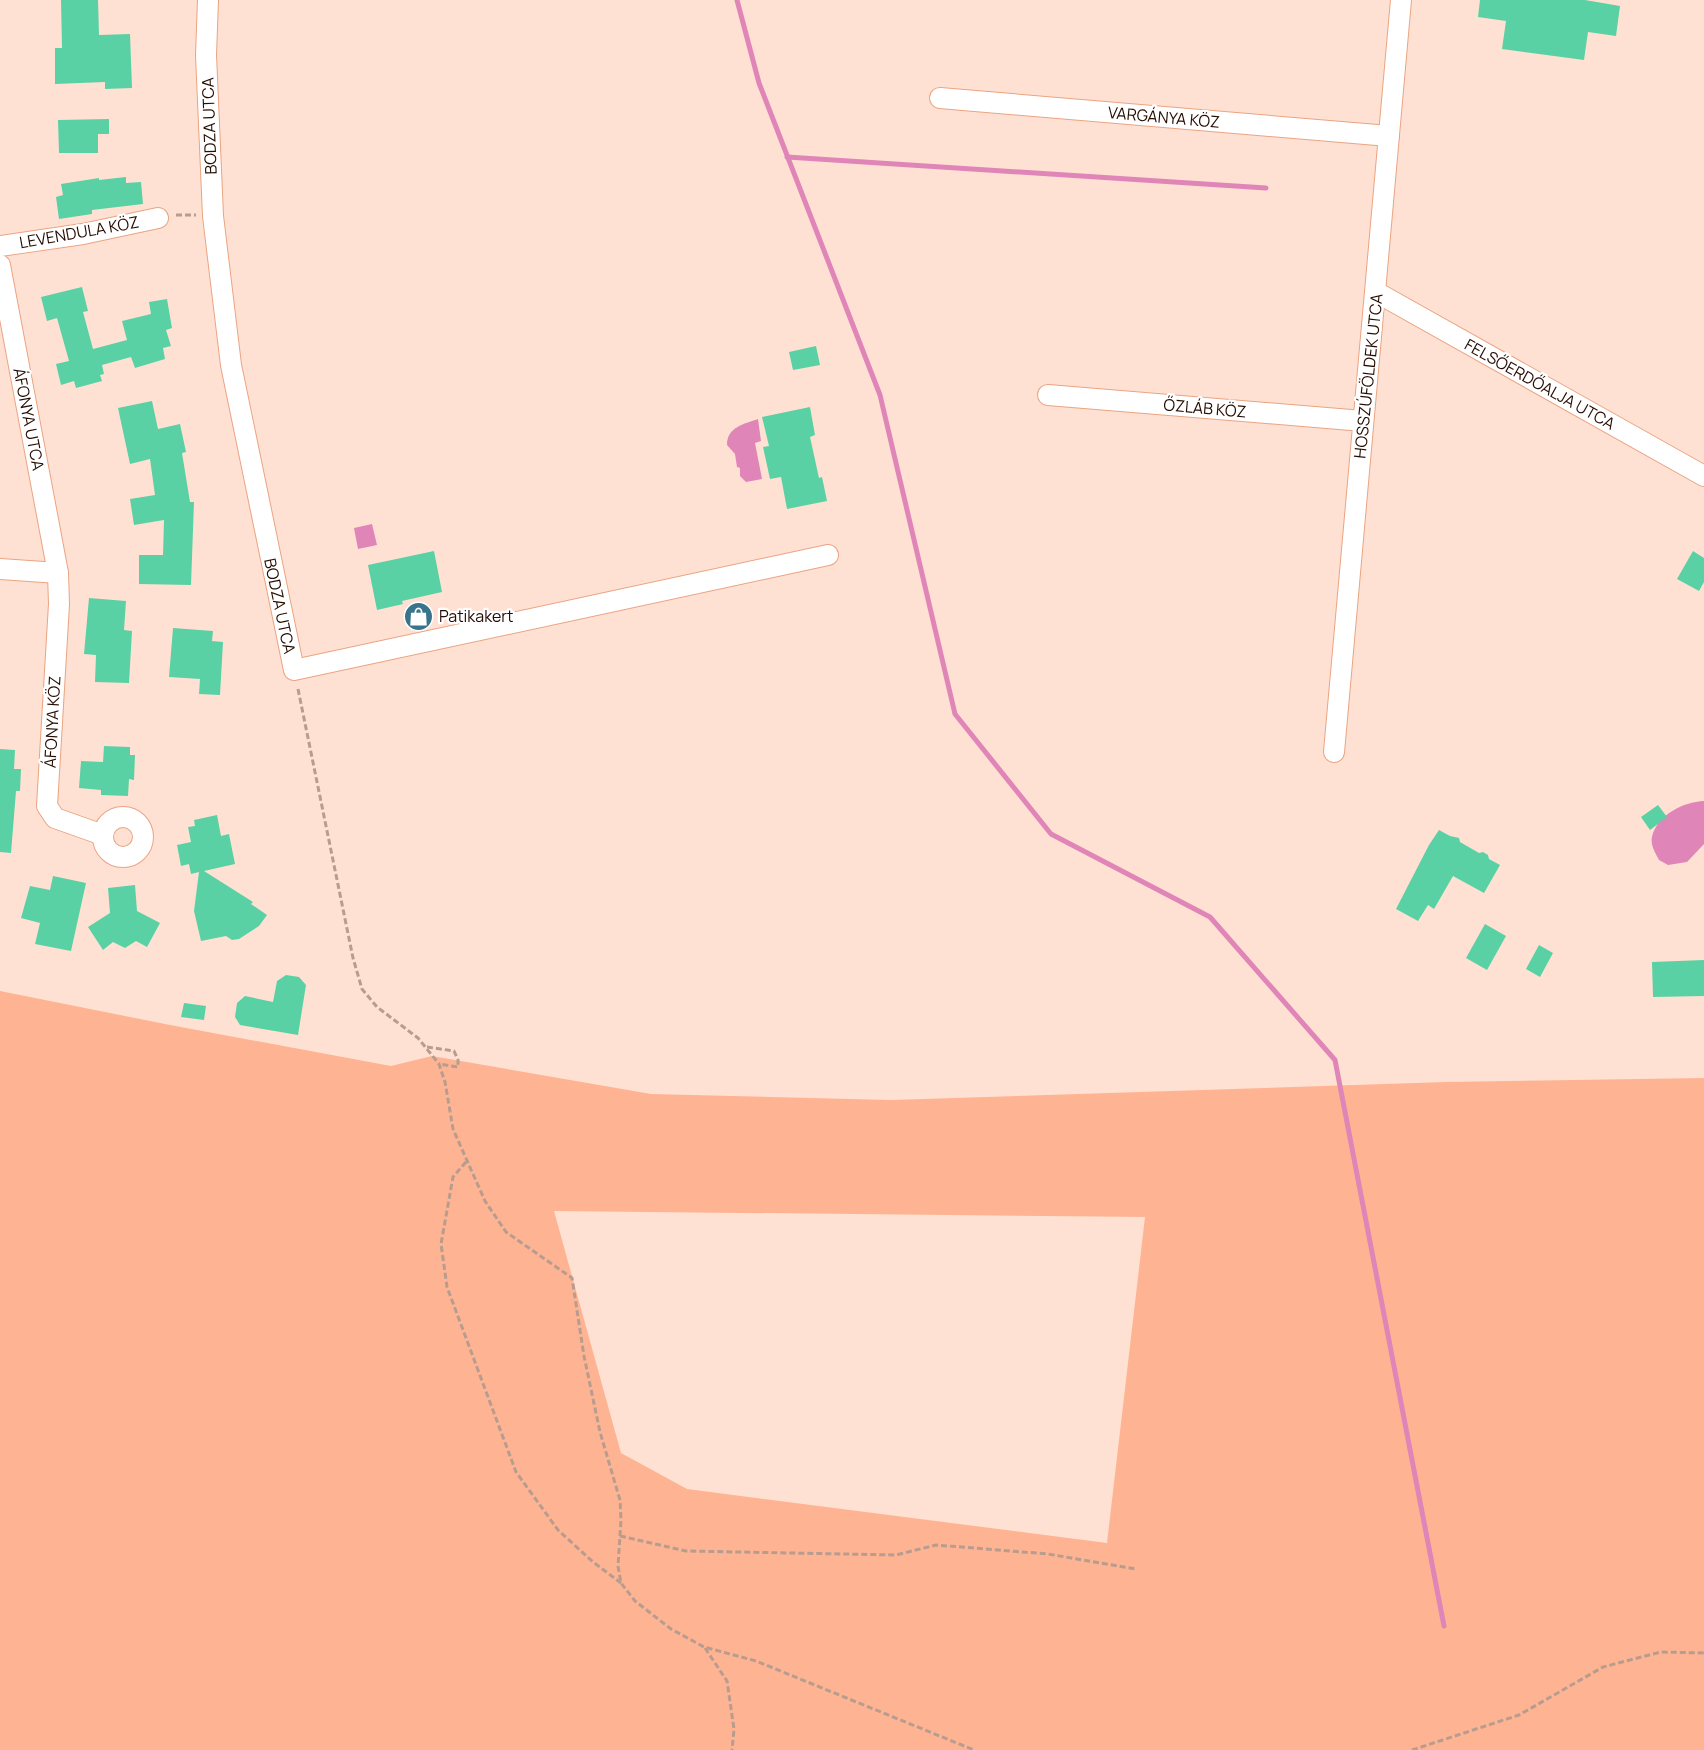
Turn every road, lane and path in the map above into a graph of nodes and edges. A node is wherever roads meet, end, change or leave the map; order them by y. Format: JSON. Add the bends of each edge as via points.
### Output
{"nodes":[{"id":1,"x":208,"y":0,"type":"edge"},
{"id":2,"x":1401,"y":0,"type":"edge"},
{"id":3,"x":940,"y":98,"type":"dead end"},
{"id":4,"x":1389,"y":136,"type":"junction"},
{"id":5,"x":213,"y":216,"type":"junction"},
{"id":6,"x":158,"y":218,"type":"joint"},
{"id":7,"x":0,"y":246,"type":"edge"},
{"id":8,"x":0,"y":265,"type":"edge"},
{"id":9,"x":1376,"y":292,"type":"junction"},
{"id":10,"x":1048,"y":395,"type":"dead end"},
{"id":11,"x":1363,"y":421,"type":"junction"},
{"id":12,"x":1704,"y":476,"type":"edge"},
{"id":13,"x":828,"y":555,"type":"dead end"},
{"id":14,"x":0,"y":569,"type":"edge"},
{"id":15,"x":58,"y":573,"type":"junction"},
{"id":16,"x":294,"y":670,"type":"junction"},
{"id":17,"x":1334,"y":752,"type":"dead end"},
{"id":18,"x":103,"y":835,"type":"dead end"},
{"id":19,"x":425,"y":1047,"type":"junction"},
{"id":20,"x":439,"y":1064,"type":"junction"},
{"id":21,"x":466,"y":1162,"type":"junction"},
{"id":22,"x":620,"y":1536,"type":"junction"},
{"id":23,"x":1136,"y":1569,"type":"dead end"},
{"id":24,"x":621,"y":1583,"type":"junction"},
{"id":25,"x":705,"y":1647,"type":"junction"},
{"id":26,"x":1704,"y":1653,"type":"edge"},
{"id":27,"x":732,"y":1750,"type":"edge"},
{"id":28,"x":974,"y":1750,"type":"edge"},
{"id":29,"x":1412,"y":1750,"type":"edge"}],
"edges":[{"from":1,"to":5,"type":"street","name":"BODZA UTCA","via":[[206,56]]},
{"from":2,"to":4,"type":"street","name":"HOSSZÚFÖLDEK UTCA"},
{"from":3,"to":4,"type":"street","name":"VARGÁNYA KÖZ"},
{"from":4,"to":9,"type":"street","name":"HOSSZÚFÖLDEK UTCA"},
{"from":5,"to":6,"type":"path"},
{"from":5,"to":16,"type":"street","name":"BODZA UTCA","via":[[231,364]]},
{"from":6,"to":7,"type":"street","name":"LEVENDULA KÖZ"},
{"from":8,"to":15,"type":"street","name":"ÁFONYA UTCA"},
{"from":9,"to":11,"type":"street","name":"HOSSZÚFÖLDEK UTCA"},
{"from":9,"to":12,"type":"street","name":"FELSŐERDŐALJA UTCA"},
{"from":10,"to":11,"type":"street","name":"ŐZLÁB KÖZ"},
{"from":11,"to":17,"type":"street","name":"HOSSZÚFÖLDEK UTCA"},
{"from":13,"to":16,"type":"street","name":"BODZA UTCA"},
{"from":14,"to":15,"type":"street"},
{"from":15,"to":18,"type":"street","name":"ÁFONYA KÖZ","via":[[47,806],[55,818]]},
{"from":16,"to":19,"type":"path","via":[[362,989],[377,1007]]},
{"from":19,"to":20,"type":"path"},
{"from":19,"to":20,"type":"path","via":[[454,1051],[458,1067]]},
{"from":20,"to":21,"type":"path","via":[[453,1129]]},
{"from":21,"to":22,"type":"path","via":[[506,1232],[572,1278],[600,1432],[620,1500]]},
{"from":21,"to":24,"type":"path","via":[[453,1177],[441,1244],[447,1287],[516,1472],[558,1530]]},
{"from":22,"to":23,"type":"path","via":[[686,1551],[896,1555],[936,1545],[1048,1554]]},
{"from":22,"to":24,"type":"path"},
{"from":24,"to":25,"type":"path","via":[[635,1601],[671,1629]]},
{"from":25,"to":27,"type":"path","via":[[727,1681],[734,1729]]},
{"from":25,"to":28,"type":"path","via":[[756,1661]]},
{"from":26,"to":29,"type":"path","via":[[1661,1652],[1603,1667],[1519,1715]]}]}
